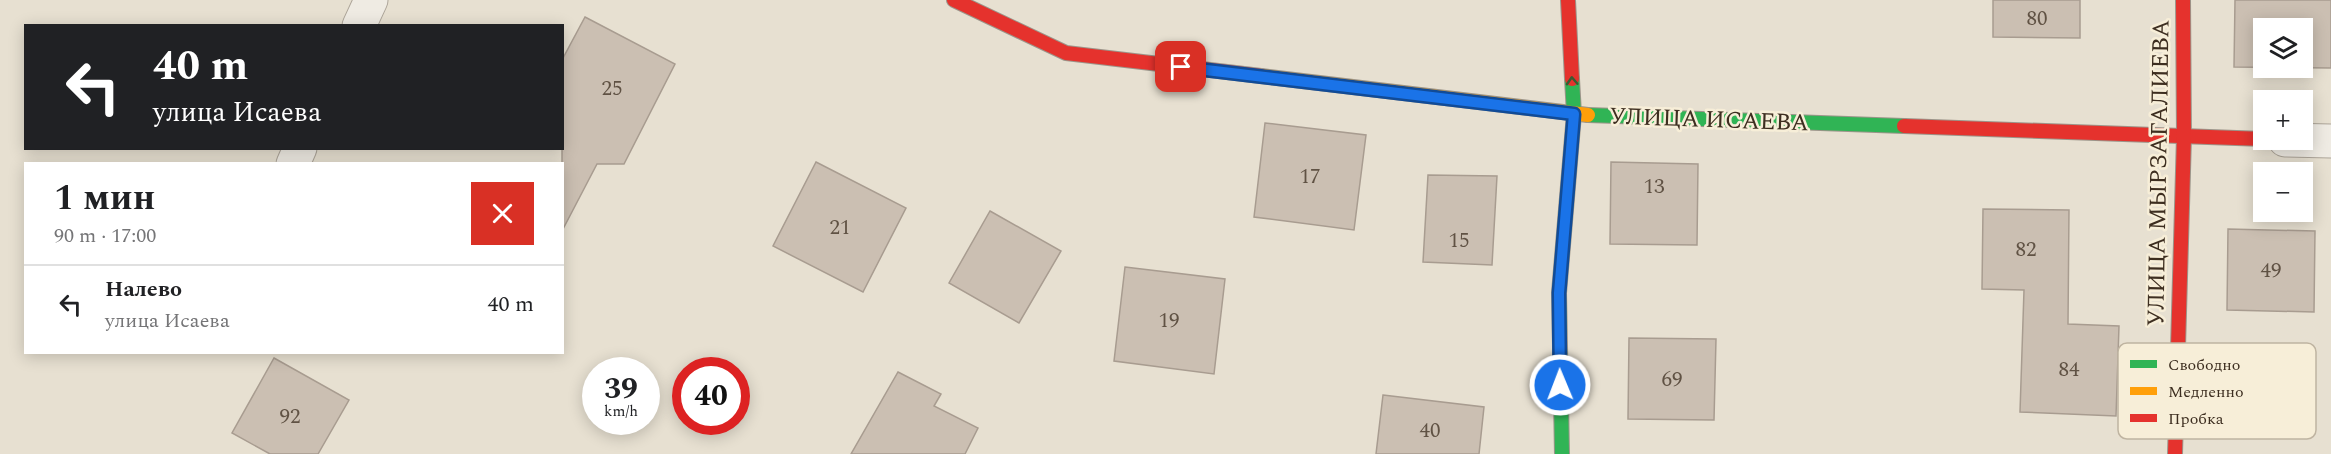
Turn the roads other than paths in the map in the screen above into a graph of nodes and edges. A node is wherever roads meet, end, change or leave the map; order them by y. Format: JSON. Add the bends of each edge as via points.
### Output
{"nodes":[{"id":1,"x":371,"y":0,"type":"edge"},
{"id":2,"x":954,"y":0,"type":"edge"},
{"id":3,"x":1568,"y":0,"type":"edge"},
{"id":4,"x":2183,"y":0,"type":"edge"},
{"id":5,"x":360,"y":24,"type":"edge"},
{"id":6,"x":1574,"y":114,"type":"junction"},
{"id":7,"x":2184,"y":136,"type":"junction"},
{"id":8,"x":2253,"y":139,"type":"edge"},
{"id":9,"x":2313,"y":141,"type":"edge"},
{"id":10,"x":2331,"y":141,"type":"edge"},
{"id":11,"x":2178,"y":343,"type":"edge"},
{"id":12,"x":2175,"y":439,"type":"edge"},
{"id":13,"x":1562,"y":454,"type":"edge"},
{"id":14,"x":2175,"y":454,"type":"edge"}],
"edges":[{"from":1,"to":5,"type":"street"},
{"from":2,"to":6,"type":"street","name":"УЛИЦА ИСАЕВА","via":[[1066,53]]},
{"from":6,"to":3,"type":"street","one_way":true},
{"from":4,"to":7,"type":"street","name":"УЛИЦА МЫРЗАГАЛИЕВА"},
{"from":6,"to":7,"type":"street","name":"УЛИЦА ИСАЕВА"},
{"from":6,"to":13,"type":"street","via":[[1559,293]]},
{"from":7,"to":8,"type":"street","name":"УЛИЦА ИСАЕВА"},
{"from":7,"to":11,"type":"street","name":"УЛИЦА МЫРЗАГАЛИЕВА"},
{"from":9,"to":10,"type":"street"},
{"from":12,"to":14,"type":"street","name":"УЛИЦА МЫРЗАГАЛИЕВА"}]}
